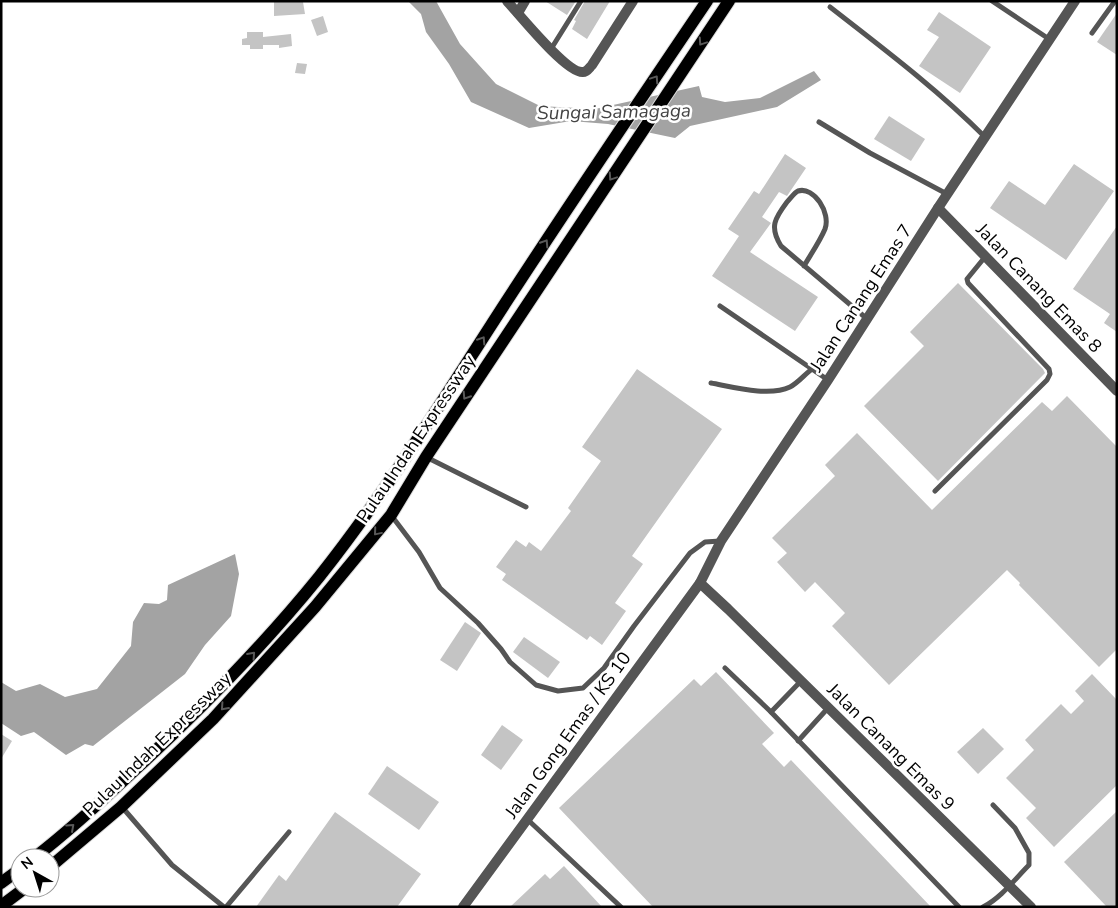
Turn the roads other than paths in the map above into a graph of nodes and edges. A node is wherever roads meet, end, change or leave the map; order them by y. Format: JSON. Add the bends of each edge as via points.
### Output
{"nodes":[{"id":1,"x":507,"y":1,"type":"edge"},
{"id":2,"x":525,"y":1,"type":"edge"},
{"id":3,"x":581,"y":1,"type":"edge"},
{"id":4,"x":633,"y":1,"type":"edge"},
{"id":5,"x":707,"y":1,"type":"edge"},
{"id":6,"x":729,"y":1,"type":"edge"},
{"id":7,"x":992,"y":1,"type":"edge"},
{"id":8,"x":1076,"y":1,"type":"edge"},
{"id":9,"x":1114,"y":1,"type":"edge"},
{"id":10,"x":830,"y":7,"type":"dead end"},
{"id":11,"x":518,"y":13,"type":"junction"},
{"id":12,"x":1092,"y":33,"type":"dead end"},
{"id":13,"x":1050,"y":40,"type":"junction"},
{"id":14,"x":550,"y":49,"type":"junction"},
{"id":15,"x":819,"y":122,"type":"dead end"},
{"id":16,"x":986,"y":138,"type":"junction"},
{"id":17,"x":947,"y":194,"type":"junction"},
{"id":18,"x":938,"y":208,"type":"junction"},
{"id":19,"x":985,"y":257,"type":"junction"},
{"id":20,"x":804,"y":266,"type":"junction"},
{"id":21,"x":720,"y":306,"type":"dead end"},
{"id":22,"x":866,"y":318,"type":"junction"},
{"id":23,"x":812,"y":369,"type":"junction"},
{"id":24,"x":828,"y":380,"type":"junction"},
{"id":25,"x":711,"y":384,"type":"dead end"},
{"id":26,"x":1117,"y":391,"type":"edge"},
{"id":27,"x":426,"y":457,"type":"junction"},
{"id":28,"x":935,"y":491,"type":"dead end"},
{"id":29,"x":526,"y":507,"type":"dead end"},
{"id":30,"x":391,"y":514,"type":"junction"},
{"id":31,"x":721,"y":541,"type":"junction"},
{"id":32,"x":700,"y":583,"type":"junction"},
{"id":33,"x":726,"y":668,"type":"dead end"},
{"id":34,"x":801,"y":680,"type":"junction"},
{"id":35,"x":829,"y":708,"type":"junction"},
{"id":36,"x":771,"y":712,"type":"junction"},
{"id":37,"x":798,"y":741,"type":"junction"},
{"id":38,"x":992,"y":805,"type":"dead end"},
{"id":39,"x":122,"y":807,"type":"junction"},
{"id":40,"x":527,"y":819,"type":"junction"},
{"id":41,"x":289,"y":832,"type":"dead end"},
{"id":42,"x":46,"y":848,"type":"edge"},
{"id":43,"x":60,"y":859,"type":"edge"},
{"id":44,"x":1009,"y":886,"type":"junction"},
{"id":45,"x":12,"y":898,"type":"edge"},
{"id":46,"x":1026,"y":905,"type":"edge"},
{"id":47,"x":1,"y":906,"type":"edge"},
{"id":48,"x":225,"y":907,"type":"edge"},
{"id":49,"x":463,"y":907,"type":"edge"},
{"id":50,"x":621,"y":907,"type":"edge"},
{"id":51,"x":959,"y":907,"type":"edge"},
{"id":52,"x":983,"y":907,"type":"edge"}],
"edges":[{"from":1,"to":11,"type":"street"},
{"from":2,"to":11,"type":"street"},
{"from":3,"to":14,"type":"lane"},
{"from":4,"to":14,"type":"street","via":[[587,71],[577,71]]},
{"from":42,"to":5,"type":"main road","name":"Pulau Indah Expressway","one_way":true,"via":[[200,709],[287,616],[348,540],[405,459]]},
{"from":6,"to":27,"type":"main road","name":"Pulau Indah Expressway","one_way":true},
{"from":7,"to":13,"type":"lane"},
{"from":8,"to":13,"type":"street","name":"Jalan Canang Emas 7"},
{"from":9,"to":12,"type":"lane"},
{"from":10,"to":16,"type":"lane","via":[[954,106]]},
{"from":11,"to":14,"type":"street"},
{"from":13,"to":16,"type":"street","name":"Jalan Canang Emas 7"},
{"from":15,"to":17,"type":"lane"},
{"from":16,"to":17,"type":"street","name":"Jalan Canang Emas 7"},
{"from":17,"to":18,"type":"street","name":"Jalan Canang Emas 7"},
{"from":18,"to":19,"type":"street","name":"Jalan Canang Emas 8"},
{"from":18,"to":22,"type":"street","name":"Jalan Canang Emas 7"},
{"from":19,"to":26,"type":"street","name":"Jalan Canang Emas 8"},
{"from":19,"to":28,"type":"lane","via":[[967,279],[968,283],[1050,369],[1050,374]]},
{"from":20,"to":20,"type":"lane","via":[[825,228],[826,216],[814,196],[799,191],[778,214],[774,228],[781,246]]},
{"from":20,"to":22,"type":"lane"},
{"from":21,"to":23,"type":"lane"},
{"from":22,"to":24,"type":"street","name":"Jalan Canang Emas 7"},
{"from":23,"to":24,"type":"lane"},
{"from":23,"to":25,"type":"lane","via":[[791,387],[778,390],[757,391]]},
{"from":24,"to":31,"type":"street","name":"Jalan Canang Emas 7"},
{"from":27,"to":29,"type":"lane"},
{"from":27,"to":30,"type":"main road","name":"Pulau Indah Expressway"},
{"from":30,"to":31,"type":"lane","via":[[420,552],[440,588],[478,623],[510,662],[536,685],[558,690],[584,688],[604,668],[690,553],[705,542]]},
{"from":30,"to":39,"type":"main road","name":"Pulau Indah Expressway","one_way":true,"via":[[315,607],[213,719]]},
{"from":31,"to":32,"type":"street","name":"Jalan Canang Emas 7"},
{"from":32,"to":34,"type":"street","name":"Jalan Canang Emas 9"},
{"from":32,"to":40,"type":"street","name":"Jalan Gong Emas / KS 10"},
{"from":33,"to":36,"type":"lane"},
{"from":34,"to":35,"type":"street","name":"Jalan Canang Emas 9"},
{"from":34,"to":36,"type":"lane"},
{"from":35,"to":37,"type":"lane"},
{"from":35,"to":44,"type":"street","name":"Jalan Canang Emas 9"},
{"from":36,"to":37,"type":"lane"},
{"from":37,"to":51,"type":"lane"},
{"from":38,"to":44,"type":"lane","via":[[1015,828],[1029,853],[1029,865]]},
{"from":39,"to":43,"type":"main road","name":"Pulau Indah Expressway"},
{"from":39,"to":48,"type":"lane","via":[[172,865]]},
{"from":40,"to":49,"type":"street","name":"Jalan Gong Emas / KS 10"},
{"from":40,"to":50,"type":"lane"},
{"from":41,"to":48,"type":"lane"},
{"from":44,"to":46,"type":"street","name":"Jalan Canang Emas 9"},
{"from":44,"to":52,"type":"lane"},
{"from":45,"to":47,"type":"main road"}]}
